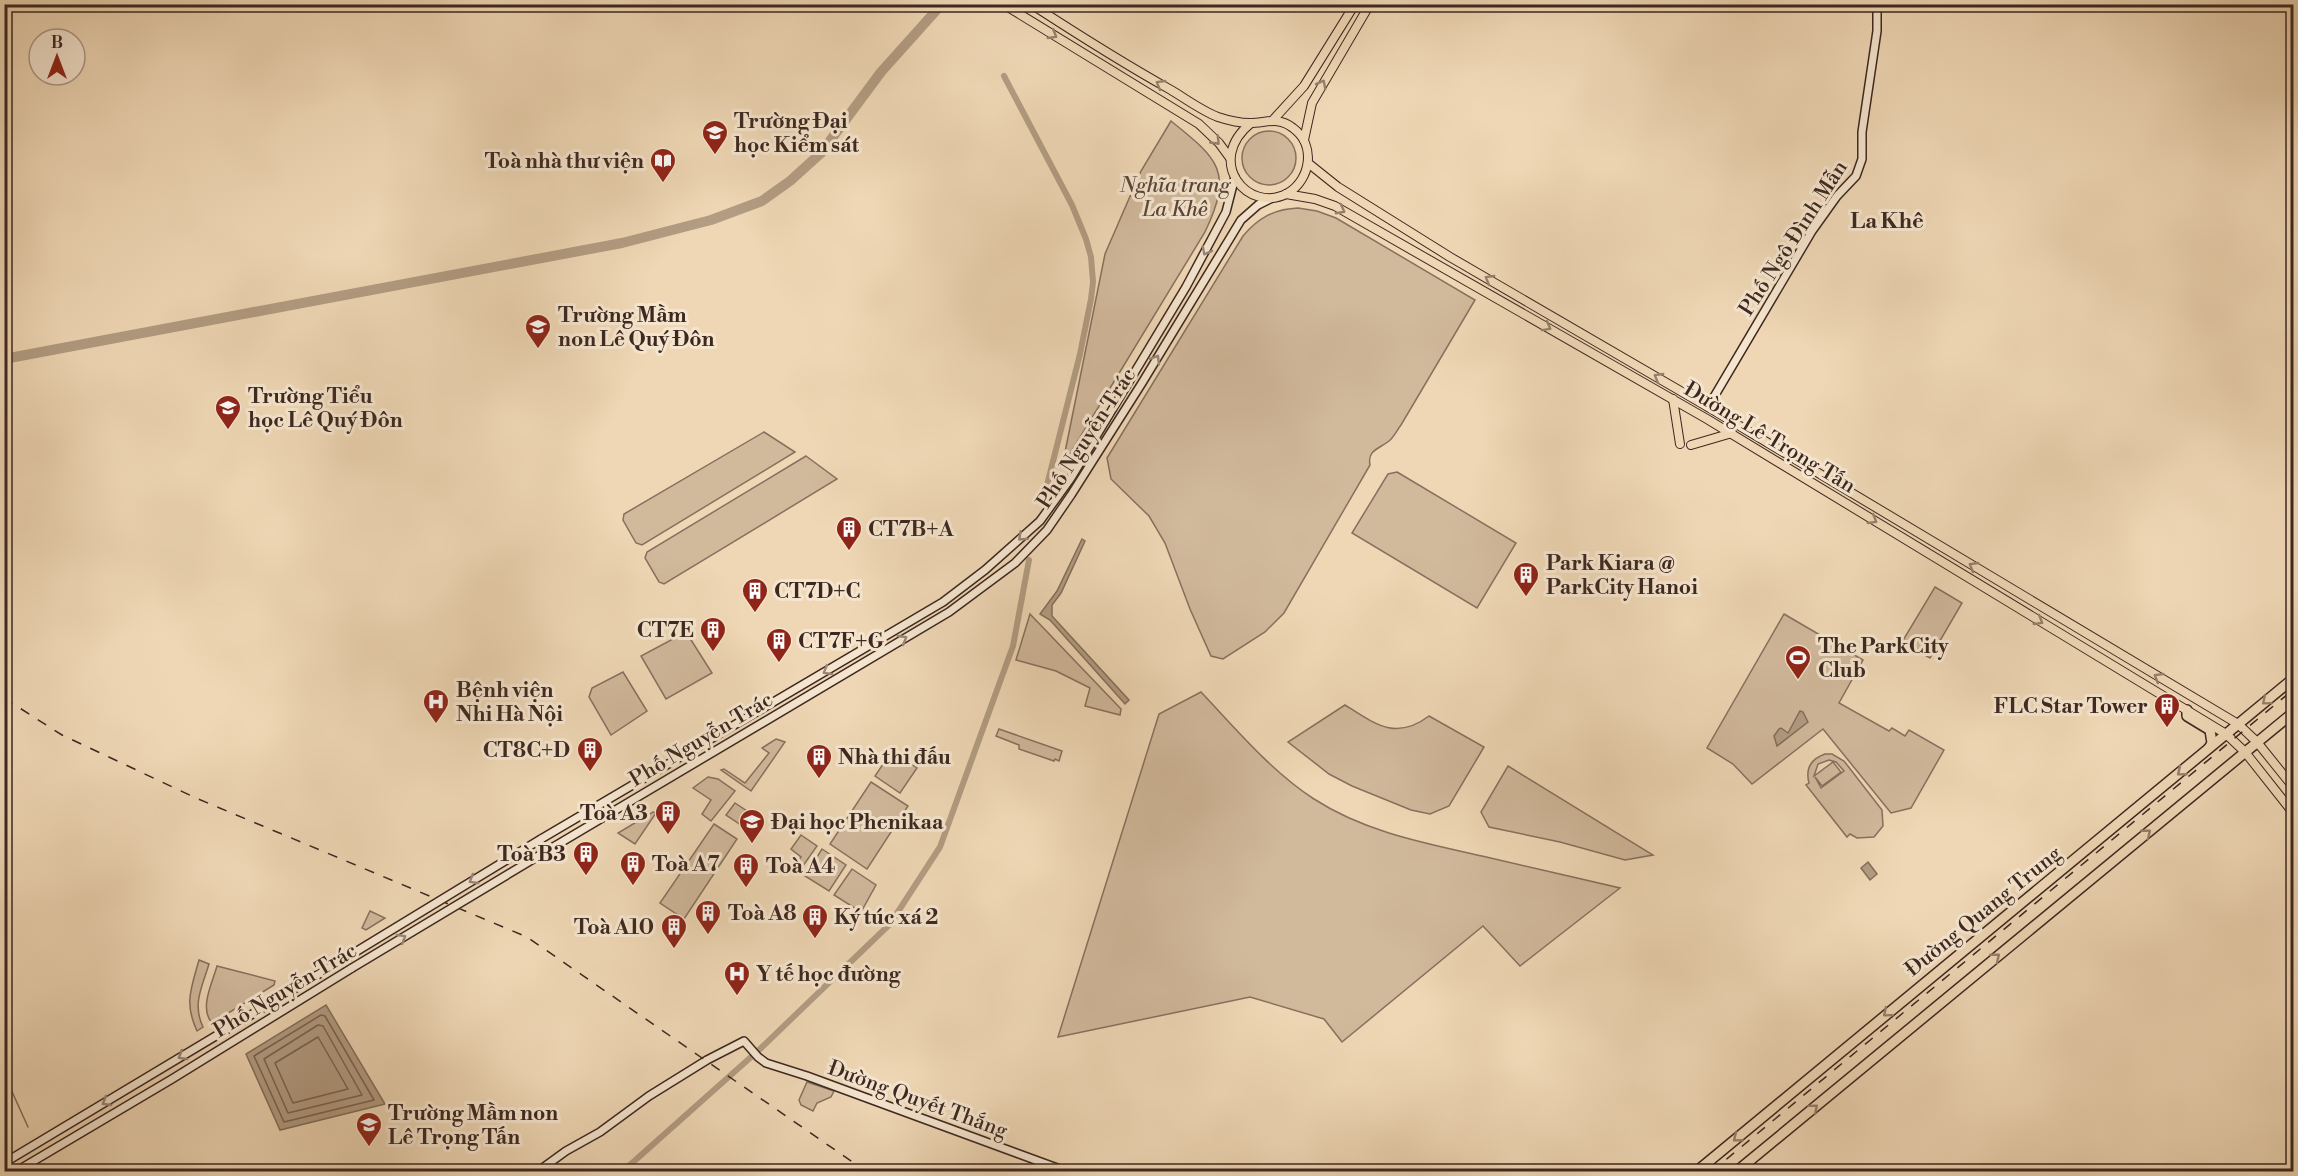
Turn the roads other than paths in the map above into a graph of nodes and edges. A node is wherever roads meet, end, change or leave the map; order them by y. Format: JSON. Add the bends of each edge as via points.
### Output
{"nodes":[{"id":1,"x":1003,"y":4,"type":"edge"},
{"id":2,"x":1031,"y":4,"type":"edge"},
{"id":3,"x":1355,"y":4,"type":"edge"},
{"id":4,"x":1370,"y":4,"type":"edge"},
{"id":5,"x":1878,"y":4,"type":"edge"},
{"id":6,"x":1127,"y":65,"type":"junction"},
{"id":7,"x":1121,"y":76,"type":"junction"},
{"id":8,"x":1273,"y":120,"type":"junction"},
{"id":9,"x":1251,"y":123,"type":"junction"},
{"id":10,"x":1304,"y":140,"type":"junction"},
{"id":11,"x":1230,"y":158,"type":"junction"},
{"id":12,"x":1308,"y":163,"type":"junction"},
{"id":13,"x":1235,"y":177,"type":"junction"},
{"id":14,"x":1286,"y":194,"type":"junction"},
{"id":15,"x":1273,"y":197,"type":"junction"},
{"id":16,"x":1186,"y":288,"type":"junction"},
{"id":17,"x":1196,"y":292,"type":"junction"},
{"id":18,"x":1673,"y":399,"type":"junction"},
{"id":19,"x":1708,"y":407,"type":"junction"},
{"id":20,"x":1732,"y":433,"type":"junction"},
{"id":21,"x":1680,"y":444,"type":"dead end"},
{"id":22,"x":1691,"y":445,"type":"dead end"},
{"id":23,"x":2294,"y":678,"type":"edge"},
{"id":24,"x":802,"y":686,"type":"junction"},
{"id":25,"x":808,"y":695,"type":"junction"},
{"id":26,"x":2187,"y":710,"type":"junction"},
{"id":27,"x":2294,"y":712,"type":"edge"},
{"id":28,"x":2226,"y":718,"type":"junction"},
{"id":29,"x":2238,"y":724,"type":"junction"},
{"id":30,"x":2222,"y":732,"type":"junction"},
{"id":31,"x":2259,"y":745,"type":"junction"},
{"id":32,"x":2208,"y":749,"type":"junction"},
{"id":33,"x":2247,"y":755,"type":"junction"},
{"id":34,"x":2294,"y":788,"type":"edge"},
{"id":35,"x":2294,"y":814,"type":"edge"},
{"id":36,"x":211,"y":1029,"type":"dead end"},
{"id":37,"x":217,"y":1035,"type":"junction"},
{"id":38,"x":4,"y":1163,"type":"edge"},
{"id":39,"x":15,"y":1172,"type":"edge"},
{"id":40,"x":537,"y":1172,"type":"edge"},
{"id":41,"x":1068,"y":1172,"type":"edge"},
{"id":42,"x":1696,"y":1172,"type":"edge"},
{"id":43,"x":1736,"y":1172,"type":"edge"}],
"edges":[{"from":1,"to":7,"type":"main road","one_way":true},
{"from":2,"to":6,"type":"main road"},
{"from":3,"to":8,"type":"main road","via":[[1304,86]]},
{"from":10,"to":4,"type":"main road","one_way":true,"via":[[1312,103]]},
{"from":5,"to":19,"type":"main road","name":"Phố Ngô Đình Mẫn","via":[[1857,176],[1812,231]]},
{"from":6,"to":7,"type":"main road"},
{"from":9,"to":6,"type":"main road","one_way":true,"via":[[1219,117]]},
{"from":7,"to":11,"type":"main road","one_way":true,"via":[[1199,124]]},
{"from":8,"to":9,"type":"main road"},
{"from":8,"to":10,"type":"main road","via":[[1294,128]]},
{"from":9,"to":11,"type":"main road","via":[[1238,135]]},
{"from":10,"to":12,"type":"main road"},
{"from":11,"to":13,"type":"main road"},
{"from":12,"to":14,"type":"main road","via":[[1301,180]]},
{"from":19,"to":12,"type":"main road","name":"Đường Lê Trọng Tấn","one_way":true,"via":[[1450,257],[1338,187]]},
{"from":13,"to":15,"type":"main road","via":[[1251,192]]},
{"from":13,"to":16,"type":"main road","name":"Phố Nguyễn Trác","one_way":true,"via":[[1226,212]]},
{"from":14,"to":15,"type":"main road"},
{"from":14,"to":18,"type":"main road","name":"Đường Lê Trọng Tấn","one_way":true,"via":[[1335,207]]},
{"from":15,"to":17,"type":"main road","name":"Phố Nguyễn Trác","via":[[1241,220]]},
{"from":16,"to":17,"type":"main road"},
{"from":16,"to":24,"type":"main road","name":"Phố Nguyễn Trác","one_way":true,"via":[[1071,478],[1040,521],[943,602]]},
{"from":25,"to":17,"type":"main road","name":"Phố Nguyễn Trác","one_way":true,"via":[[950,612],[1015,563],[1047,530]]},
{"from":18,"to":20,"type":"main road","name":"Đường Lê Trọng Tấn"},
{"from":18,"to":21,"type":"main road"},
{"from":28,"to":19,"type":"main road","name":"Đường Lê Trọng Tấn","one_way":true},
{"from":20,"to":22,"type":"main road"},
{"from":20,"to":26,"type":"main road","name":"Đường Lê Trọng Tấn","one_way":true},
{"from":23,"to":29,"type":"highway","name":"Đường Quang Trung","one_way":true},
{"from":24,"to":25,"type":"main road"},
{"from":24,"to":37,"type":"main road","name":"Phố Nguyễn Trác","one_way":true,"bridge":true},
{"from":39,"to":25,"type":"main road","name":"Phố Nguyễn Trác","one_way":true,"bridge":true},
{"from":26,"to":30,"type":"main road","name":"Đường Lê Trọng Tấn"},
{"from":26,"to":32,"type":"highway","via":[[2187,716],[2212,733]]},
{"from":27,"to":31,"type":"highway","name":"Đường Quang Trung"},
{"from":28,"to":29,"type":"main road","name":"Đường Lê Trọng Tấn"},
{"from":28,"to":30,"type":"main road"},
{"from":29,"to":30,"type":"highway","name":"Đường Quang Trung"},
{"from":29,"to":31,"type":"main road","name":"Đường Lê Trọng Tấn"},
{"from":30,"to":32,"type":"highway","name":"Đường Quang Trung"},
{"from":30,"to":33,"type":"main road","name":"Đường Lê Trọng Tấn"},
{"from":31,"to":33,"type":"highway","name":"Đường Quang Trung"},
{"from":31,"to":34,"type":"main road","name":"Đường Lê Trọng Tấn"},
{"from":32,"to":42,"type":"highway","name":"Đường Quang Trung","one_way":true},
{"from":33,"to":35,"type":"main road","name":"Đường Lê Trọng Tấn"},
{"from":43,"to":33,"type":"highway","name":"Đường Quang Trung","one_way":true},
{"from":36,"to":37,"type":"main road"},
{"from":37,"to":38,"type":"main road","name":"Phố Nguyễn Trác","one_way":true},
{"from":40,"to":41,"type":"main road","name":"Đường Quyết Thắng","via":[[649,1096],[740,1041],[748,1042],[766,1063]]}]}
